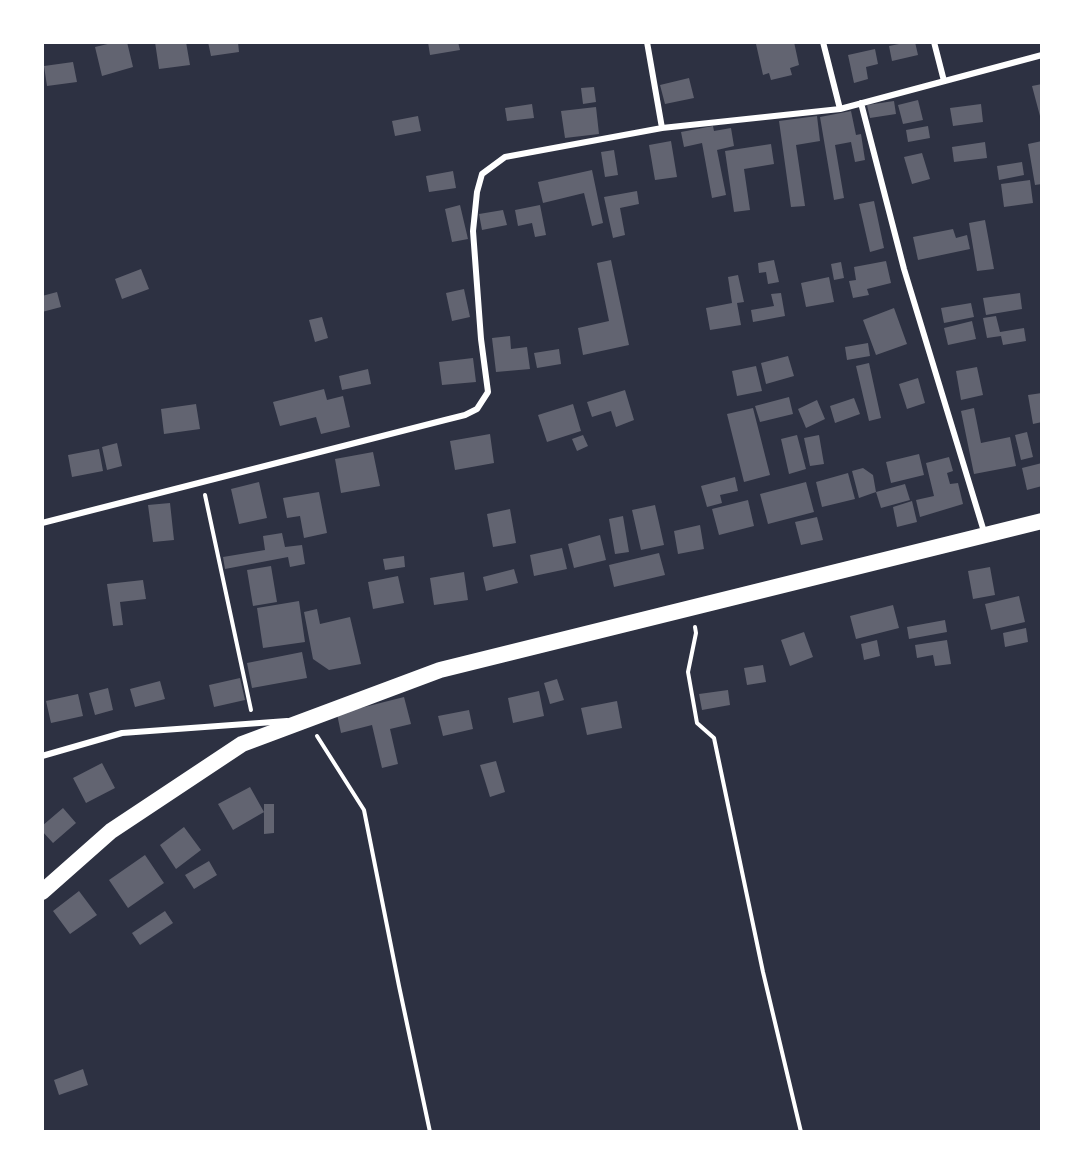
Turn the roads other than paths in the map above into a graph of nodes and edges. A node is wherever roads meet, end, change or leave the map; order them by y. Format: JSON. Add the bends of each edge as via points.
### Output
{"nodes":[{"id":1,"x":647,"y":42,"type":"edge"},
{"id":2,"x":823,"y":42,"type":"edge"},
{"id":3,"x":934,"y":42,"type":"edge"},
{"id":4,"x":1042,"y":55,"type":"edge"},
{"id":5,"x":944,"y":81,"type":"junction"},
{"id":6,"x":861,"y":103,"type":"junction"},
{"id":7,"x":840,"y":109,"type":"junction"},
{"id":8,"x":662,"y":128,"type":"junction"},
{"id":9,"x":1042,"y":521,"type":"edge"},
{"id":10,"x":42,"y":523,"type":"edge"},
{"id":11,"x":985,"y":536,"type":"junction"},
{"id":12,"x":307,"y":720,"type":"junction"},
{"id":13,"x":42,"y":756,"type":"edge"},
{"id":14,"x":42,"y":892,"type":"edge"}],
"edges":[{"from":1,"to":8,"type":"street"},
{"from":2,"to":7,"type":"street"},
{"from":3,"to":5,"type":"street"},
{"from":4,"to":5,"type":"street"},
{"from":5,"to":6,"type":"street"},
{"from":6,"to":7,"type":"street"},
{"from":6,"to":11,"type":"street","via":[[904,269]]},
{"from":7,"to":8,"type":"street"},
{"from":8,"to":10,"type":"street","via":[[505,157],[482,174],[473,231],[488,392],[477,409]]},
{"from":9,"to":11,"type":"highway"},
{"from":11,"to":12,"type":"highway","via":[[440,670]]},
{"from":12,"to":13,"type":"street","via":[[122,733]]},
{"from":12,"to":14,"type":"highway","via":[[242,744],[111,831]]}]}
